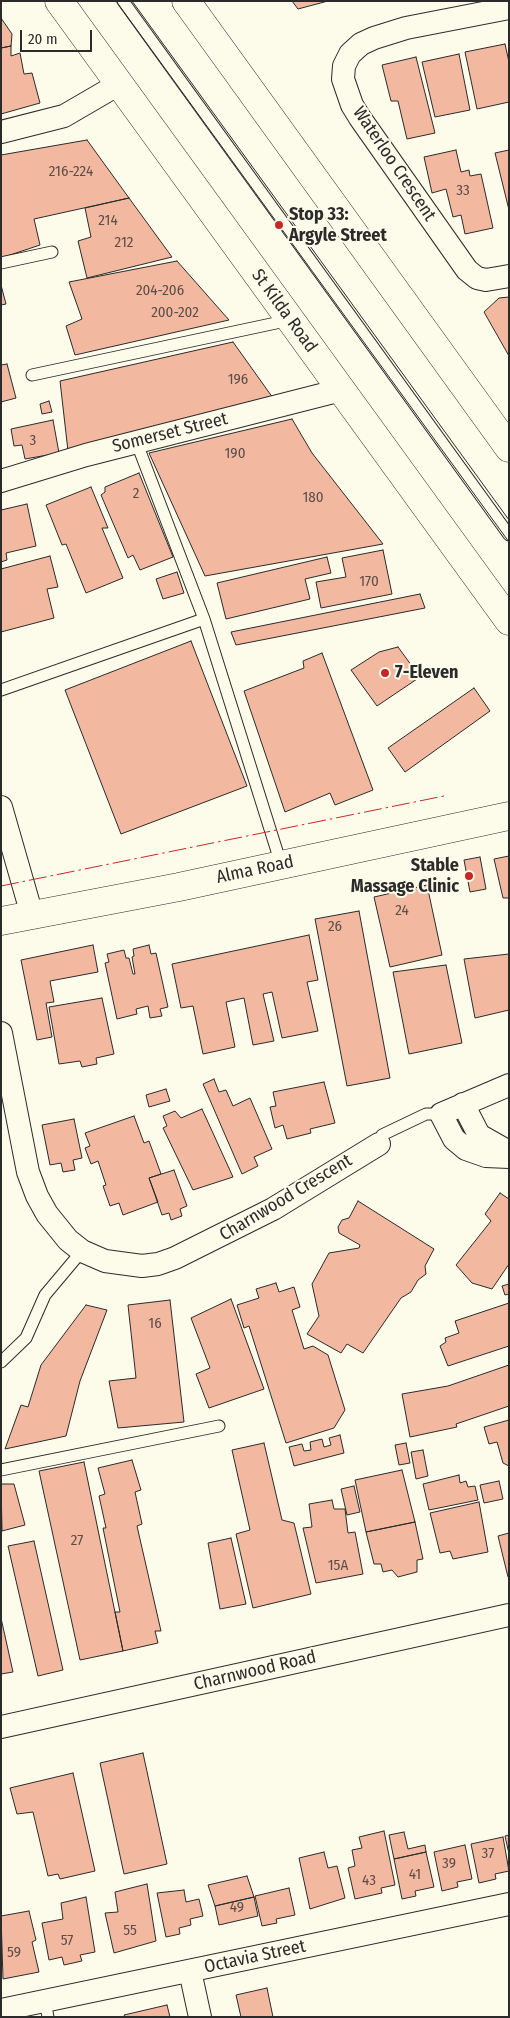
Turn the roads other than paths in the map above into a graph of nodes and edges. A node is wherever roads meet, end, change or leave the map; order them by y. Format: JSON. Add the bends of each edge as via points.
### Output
{"nodes":[{"id":1,"x":59,"y":1,"type":"edge"},
{"id":2,"x":122,"y":1,"type":"edge"},
{"id":3,"x":186,"y":1,"type":"edge"},
{"id":4,"x":509,"y":8,"type":"edge"},
{"id":5,"x":119,"y":84,"type":"junction"},
{"id":6,"x":1,"y":132,"type":"edge"},
{"id":7,"x":52,"y":252,"type":"dead end"},
{"id":8,"x":1,"y":264,"type":"edge"},
{"id":9,"x":509,"y":276,"type":"edge"},
{"id":10,"x":290,"y":320,"type":"junction"},
{"id":11,"x":32,"y":375,"type":"dead end"},
{"id":12,"x":341,"y":390,"type":"junction"},
{"id":13,"x":136,"y":442,"type":"junction"},
{"id":14,"x":509,"y":448,"type":"edge"},
{"id":15,"x":1,"y":481,"type":"edge"},
{"id":16,"x":509,"y":535,"type":"edge"},
{"id":17,"x":204,"y":619,"type":"junction"},
{"id":18,"x":509,"y":621,"type":"edge"},
{"id":19,"x":1,"y":690,"type":"edge"},
{"id":20,"x":1,"y":807,"type":"edge"},
{"id":21,"x":509,"y":816,"type":"edge"},
{"id":22,"x":281,"y":864,"type":"junction"},
{"id":23,"x":32,"y":915,"type":"junction"},
{"id":24,"x":1,"y":921,"type":"edge"},
{"id":25,"x":1,"y":1033,"type":"edge"},
{"id":26,"x":509,"y":1085,"type":"edge"},
{"id":27,"x":463,"y":1104,"type":"junction"},
{"id":28,"x":441,"y":1114,"type":"junction"},
{"id":29,"x":379,"y":1144,"type":"joint"},
{"id":30,"x":509,"y":1152,"type":"edge"},
{"id":31,"x":509,"y":1157,"type":"edge"},
{"id":32,"x":82,"y":1252,"type":"junction"},
{"id":33,"x":1,"y":1362,"type":"edge"},
{"id":34,"x":219,"y":1426,"type":"dead end"},
{"id":35,"x":1,"y":1470,"type":"edge"},
{"id":36,"x":509,"y":1615,"type":"edge"},
{"id":37,"x":1,"y":1728,"type":"edge"},
{"id":38,"x":509,"y":1904,"type":"edge"},
{"id":39,"x":190,"y":1971,"type":"junction"},
{"id":40,"x":47,"y":2009,"type":"edge"},
{"id":41,"x":1,"y":2010,"type":"edge"},
{"id":42,"x":200,"y":2017,"type":"edge"}],
"edges":[{"from":1,"to":5,"type":"main road","name":"St Kilda Road"},
{"from":2,"to":16,"type":"lane"},
{"from":3,"to":14,"type":"main road"},
{"from":4,"to":9,"type":"street","name":"Waterloo Crescent","via":[[406,28],[374,38],[350,54],[343,78],[360,118],[467,270],[486,280]]},
{"from":5,"to":6,"type":"street","via":[[64,116]]},
{"from":5,"to":10,"type":"main road","name":"St Kilda Road"},
{"from":7,"to":8,"type":"lane"},
{"from":10,"to":11,"type":"lane"},
{"from":10,"to":12,"type":"main road","name":"St Kilda Road"},
{"from":12,"to":13,"type":"street","name":"Somerset Street"},
{"from":12,"to":18,"type":"main road","name":"St Kilda Road"},
{"from":13,"to":15,"type":"street","name":"Somerset Street"},
{"from":13,"to":17,"type":"lane"},
{"from":17,"to":19,"type":"lane"},
{"from":17,"to":22,"type":"lane"},
{"from":20,"to":23,"type":"street"},
{"from":21,"to":22,"type":"main road","name":"Alma Road"},
{"from":22,"to":23,"type":"main road","name":"Alma Road"},
{"from":23,"to":24,"type":"main road","name":"Alma Road"},
{"from":25,"to":32,"type":"street","name":"Charnwood Crescent","via":[[33,1186],[53,1224]]},
{"from":26,"to":27,"type":"street","name":"Charnwood Crescent"},
{"from":27,"to":28,"type":"street","name":"Charnwood Crescent"},
{"from":27,"to":30,"type":"street","via":[[479,1135]]},
{"from":28,"to":29,"type":"lane","name":"Charnwood Crescent","via":[[426,1114],[382,1135]]},
{"from":28,"to":31,"type":"street","via":[[454,1139],[466,1149],[486,1156]]},
{"from":29,"to":32,"type":"street","name":"Charnwood Crescent","via":[[273,1209],[175,1258],[150,1265],[123,1265]]},
{"from":32,"to":33,"type":"lane","via":[[45,1295],[26,1338]]},
{"from":34,"to":35,"type":"lane"},
{"from":36,"to":37,"type":"street","name":"Charnwood Road"},
{"from":38,"to":39,"type":"street","name":"Octavia Street"},
{"from":39,"to":40,"type":"street","name":"Octavia Street"},
{"from":39,"to":42,"type":"street"},
{"from":40,"to":41,"type":"street","name":"Octavia Street"}]}
